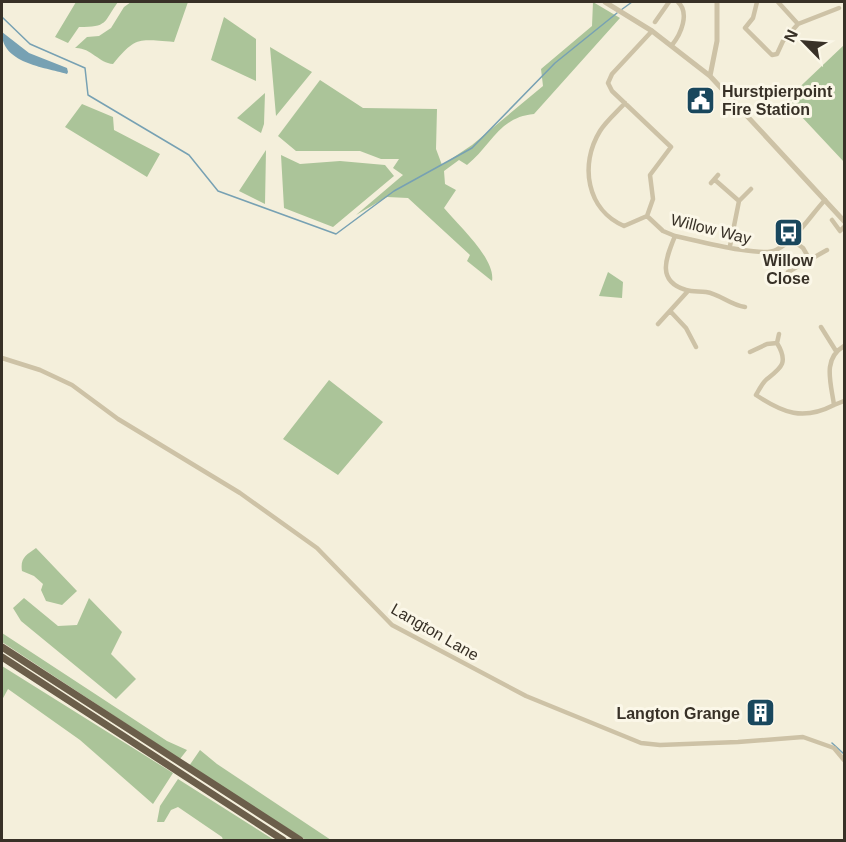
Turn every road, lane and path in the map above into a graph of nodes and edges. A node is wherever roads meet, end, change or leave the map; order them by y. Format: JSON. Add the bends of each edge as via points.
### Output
{"nodes":[{"id":1,"x":605,"y":2,"type":"edge"},
{"id":2,"x":669,"y":2,"type":"edge"},
{"id":3,"x":678,"y":2,"type":"edge"},
{"id":4,"x":717,"y":2,"type":"edge"},
{"id":5,"x":756,"y":2,"type":"edge"},
{"id":6,"x":778,"y":2,"type":"edge"},
{"id":7,"x":839,"y":8,"type":"dead end"},
{"id":8,"x":655,"y":22,"type":"dead end"},
{"id":9,"x":798,"y":24,"type":"junction"},
{"id":10,"x":652,"y":30,"type":"junction"},
{"id":11,"x":672,"y":45,"type":"junction"},
{"id":12,"x":710,"y":76,"type":"junction"},
{"id":13,"x":625,"y":103,"type":"junction"},
{"id":14,"x":714,"y":179,"type":"dead end"},
{"id":15,"x":751,"y":189,"type":"dead end"},
{"id":16,"x":825,"y":200,"type":"junction"},
{"id":17,"x":739,"y":201,"type":"junction"},
{"id":18,"x":647,"y":216,"type":"junction"},
{"id":19,"x":832,"y":220,"type":"dead end"},
{"id":20,"x":844,"y":221,"type":"edge"},
{"id":21,"x":844,"y":227,"type":"edge"},
{"id":22,"x":675,"y":236,"type":"junction"},
{"id":23,"x":791,"y":238,"type":"junction"},
{"id":24,"x":730,"y":246,"type":"junction"},
{"id":25,"x":827,"y":250,"type":"dead end"},
{"id":26,"x":810,"y":260,"type":"junction"},
{"id":27,"x":788,"y":272,"type":"dead end"},
{"id":28,"x":665,"y":273,"type":"junction"},
{"id":29,"x":657,"y":277,"type":"dead end"},
{"id":30,"x":688,"y":291,"type":"junction"},
{"id":31,"x":745,"y":307,"type":"dead end"},
{"id":32,"x":671,"y":312,"type":"junction"},
{"id":33,"x":658,"y":324,"type":"dead end"},
{"id":34,"x":821,"y":327,"type":"dead end"},
{"id":35,"x":779,"y":334,"type":"dead end"},
{"id":36,"x":777,"y":344,"type":"junction"},
{"id":37,"x":844,"y":346,"type":"edge"},
{"id":38,"x":696,"y":347,"type":"dead end"},
{"id":39,"x":836,"y":351,"type":"junction"},
{"id":40,"x":752,"y":353,"type":"dead end"},
{"id":41,"x":2,"y":358,"type":"edge"},
{"id":42,"x":844,"y":401,"type":"edge"},
{"id":43,"x":834,"y":405,"type":"junction"},
{"id":44,"x":2,"y":647,"type":"edge"},
{"id":45,"x":2,"y":657,"type":"edge"},
{"id":46,"x":844,"y":760,"type":"edge"},
{"id":47,"x":283,"y":840,"type":"edge"},
{"id":48,"x":300,"y":840,"type":"edge"}],
"edges":[{"from":1,"to":10,"type":"street"},
{"from":2,"to":8,"type":"street"},
{"from":3,"to":11,"type":"street","via":[[683,9],[682,30]]},
{"from":4,"to":12,"type":"street","via":[[717,41]]},
{"from":5,"to":9,"type":"street","via":[[753,18],[745,28],[772,55],[777,54]]},
{"from":6,"to":9,"type":"street"},
{"from":7,"to":9,"type":"street"},
{"from":10,"to":11,"type":"street"},
{"from":10,"to":13,"type":"street","name":"Willow Way","via":[[608,83]]},
{"from":11,"to":12,"type":"street"},
{"from":12,"to":16,"type":"street"},
{"from":13,"to":18,"type":"street","name":"Willow Way","via":[[671,147],[650,175],[653,199]]},
{"from":13,"to":18,"type":"street","name":"Willow Way","via":[[599,132],[588,176],[597,207],[608,219],[624,226]]},
{"from":14,"to":17,"type":"street"},
{"from":15,"to":17,"type":"street"},
{"from":16,"to":20,"type":"street"},
{"from":16,"to":23,"type":"street","name":"Willow Way"},
{"from":17,"to":24,"type":"street"},
{"from":18,"to":22,"type":"street","name":"Willow Way"},
{"from":19,"to":21,"type":"street","via":[[840,231]]},
{"from":22,"to":24,"type":"street","name":"Willow Way"},
{"from":22,"to":28,"type":"street","via":[[664,264]]},
{"from":23,"to":24,"type":"street","name":"Willow Way","via":[[775,251],[758,253]]},
{"from":23,"to":26,"type":"street"},
{"from":25,"to":26,"type":"street"},
{"from":26,"to":27,"type":"street"},
{"from":28,"to":29,"type":"street"},
{"from":28,"to":30,"type":"street"},
{"from":30,"to":31,"type":"street","via":[[708,292],[732,305]]},
{"from":30,"to":32,"type":"street"},
{"from":32,"to":33,"type":"street"},
{"from":32,"to":38,"type":"street"},
{"from":34,"to":39,"type":"street"},
{"from":35,"to":36,"type":"street"},
{"from":36,"to":40,"type":"street","via":[[770,343]]},
{"from":36,"to":43,"type":"street","via":[[782,367],[753,394],[789,413],[815,413]]},
{"from":37,"to":39,"type":"street"},
{"from":39,"to":43,"type":"street","via":[[829,368]]},
{"from":41,"to":46,"type":"street","name":"Langton Lane","via":[[72,385],[120,420],[240,493],[317,548],[392,625],[526,696],[640,743],[803,736],[834,748]]},
{"from":42,"to":43,"type":"street"},
{"from":44,"to":48,"type":"highway"},
{"from":45,"to":47,"type":"highway"}]}
